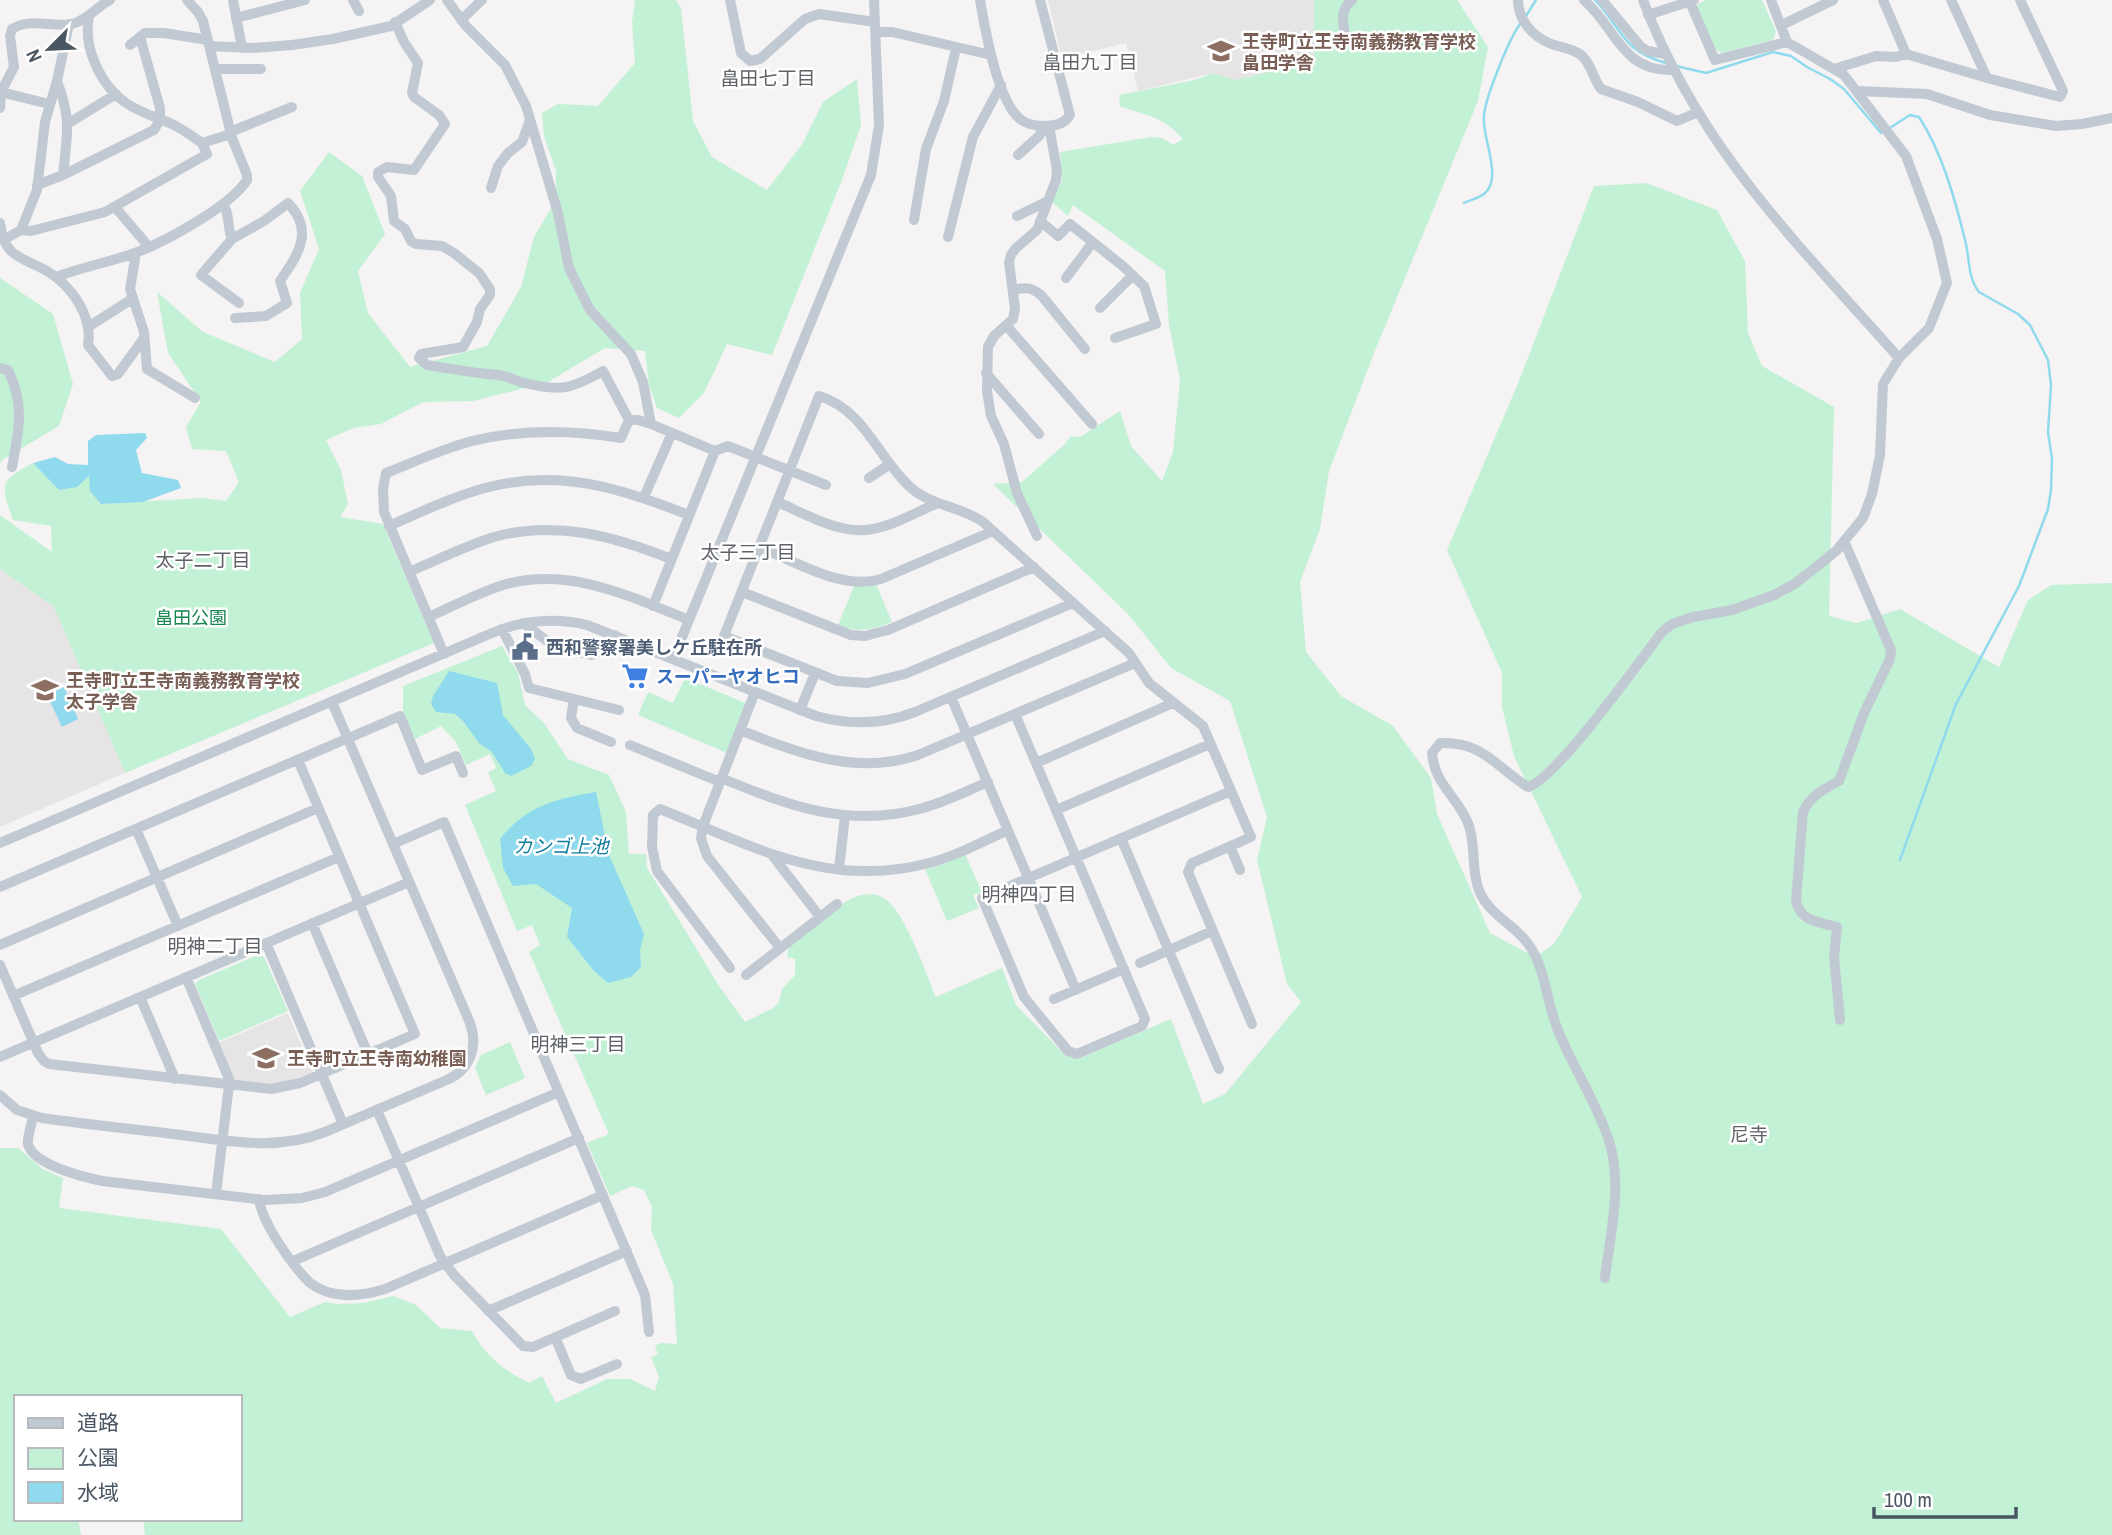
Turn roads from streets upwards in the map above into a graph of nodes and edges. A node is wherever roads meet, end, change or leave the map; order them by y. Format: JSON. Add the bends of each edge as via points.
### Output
{"nodes":[{"id":1,"x":110,"y":0,"type":"edge"},
{"id":2,"x":187,"y":0,"type":"edge"},
{"id":3,"x":233,"y":0,"type":"edge"},
{"id":4,"x":302,"y":0,"type":"edge"},
{"id":5,"x":353,"y":0,"type":"edge"},
{"id":6,"x":430,"y":0,"type":"edge"},
{"id":7,"x":447,"y":0,"type":"edge"},
{"id":8,"x":482,"y":0,"type":"edge"},
{"id":9,"x":730,"y":0,"type":"edge"},
{"id":10,"x":874,"y":0,"type":"edge"},
{"id":11,"x":980,"y":0,"type":"edge"},
{"id":12,"x":1040,"y":0,"type":"edge"},
{"id":13,"x":1352,"y":0,"type":"edge"},
{"id":14,"x":1518,"y":0,"type":"edge"},
{"id":15,"x":1584,"y":0,"type":"edge"},
{"id":16,"x":1602,"y":0,"type":"edge"},
{"id":17,"x":1643,"y":0,"type":"edge"},
{"id":18,"x":1771,"y":0,"type":"edge"},
{"id":19,"x":1833,"y":0,"type":"edge"},
{"id":20,"x":1883,"y":0,"type":"edge"},
{"id":21,"x":1951,"y":0,"type":"edge"},
{"id":22,"x":2020,"y":0,"type":"edge"},
{"id":23,"x":1691,"y":1,"type":"edge"},
{"id":24,"x":359,"y":11,"type":"dead end"},
{"id":25,"x":1648,"y":15,"type":"junction"},
{"id":26,"x":89,"y":17,"type":"junction"},
{"id":27,"x":236,"y":18,"type":"junction"},
{"id":28,"x":461,"y":20,"type":"junction"},
{"id":29,"x":395,"y":22,"type":"junction"},
{"id":30,"x":69,"y":24,"type":"junction"},
{"id":31,"x":1782,"y":25,"type":"junction"},
{"id":32,"x":876,"y":27,"type":"junction"},
{"id":33,"x":140,"y":37,"type":"junction"},
{"id":34,"x":1346,"y":39,"type":"dead end"},
{"id":35,"x":1787,"y":42,"type":"junction"},
{"id":36,"x":209,"y":43,"type":"junction"},
{"id":37,"x":130,"y":45,"type":"dead end"},
{"id":38,"x":242,"y":48,"type":"junction"},
{"id":39,"x":956,"y":48,"type":"junction"},
{"id":40,"x":1666,"y":54,"type":"junction"},
{"id":41,"x":1906,"y":54,"type":"junction"},
{"id":42,"x":991,"y":55,"type":"junction"},
{"id":43,"x":215,"y":69,"type":"junction"},
{"id":44,"x":261,"y":69,"type":"dead end"},
{"id":45,"x":1834,"y":69,"type":"junction"},
{"id":46,"x":1673,"y":70,"type":"junction"},
{"id":47,"x":1987,"y":78,"type":"junction"},
{"id":48,"x":57,"y":81,"type":"junction"},
{"id":49,"x":1002,"y":85,"type":"junction"},
{"id":50,"x":1858,"y":91,"type":"junction"},
{"id":51,"x":1,"y":92,"type":"edge"},
{"id":52,"x":116,"y":94,"type":"junction"},
{"id":53,"x":49,"y":104,"type":"junction"},
{"id":54,"x":292,"y":107,"type":"dead end"},
{"id":55,"x":0,"y":108,"type":"edge"},
{"id":56,"x":1696,"y":113,"type":"junction"},
{"id":57,"x":2112,"y":118,"type":"edge"},
{"id":58,"x":160,"y":120,"type":"junction"},
{"id":59,"x":530,"y":120,"type":"junction"},
{"id":60,"x":69,"y":123,"type":"junction"},
{"id":61,"x":1045,"y":126,"type":"junction"},
{"id":62,"x":230,"y":133,"type":"junction"},
{"id":63,"x":202,"y":143,"type":"junction"},
{"id":64,"x":1018,"y":155,"type":"dead end"},
{"id":65,"x":63,"y":175,"type":"junction"},
{"id":66,"x":37,"y":185,"type":"junction"},
{"id":67,"x":491,"y":188,"type":"dead end"},
{"id":68,"x":1046,"y":202,"type":"junction"},
{"id":69,"x":224,"y":205,"type":"junction"},
{"id":70,"x":115,"y":206,"type":"junction"},
{"id":71,"x":1017,"y":216,"type":"dead end"},
{"id":72,"x":914,"y":220,"type":"dead end"},
{"id":73,"x":1040,"y":221,"type":"junction"},
{"id":74,"x":0,"y":223,"type":"edge"},
{"id":75,"x":21,"y":230,"type":"junction"},
{"id":76,"x":948,"y":237,"type":"dead end"},
{"id":77,"x":232,"y":239,"type":"junction"},
{"id":78,"x":3,"y":240,"type":"junction"},
{"id":79,"x":1093,"y":242,"type":"junction"},
{"id":80,"x":149,"y":247,"type":"junction"},
{"id":81,"x":136,"y":253,"type":"junction"},
{"id":82,"x":1133,"y":275,"type":"junction"},
{"id":83,"x":56,"y":277,"type":"junction"},
{"id":84,"x":1066,"y":278,"type":"dead end"},
{"id":85,"x":1014,"y":290,"type":"junction"},
{"id":86,"x":132,"y":299,"type":"junction"},
{"id":87,"x":239,"y":303,"type":"dead end"},
{"id":88,"x":1100,"y":307,"type":"dead end"},
{"id":89,"x":235,"y":318,"type":"dead end"},
{"id":90,"x":1006,"y":326,"type":"junction"},
{"id":91,"x":88,"y":327,"type":"junction"},
{"id":92,"x":144,"y":338,"type":"junction"},
{"id":93,"x":1115,"y":338,"type":"dead end"},
{"id":94,"x":1085,"y":349,"type":"dead end"},
{"id":95,"x":1899,"y":358,"type":"junction"},
{"id":96,"x":0,"y":368,"type":"edge"},
{"id":97,"x":986,"y":373,"type":"junction"},
{"id":98,"x":195,"y":398,"type":"dead end"},
{"id":99,"x":629,"y":420,"type":"junction"},
{"id":100,"x":651,"y":424,"type":"junction"},
{"id":101,"x":1092,"y":424,"type":"dead end"},
{"id":102,"x":672,"y":433,"type":"junction"},
{"id":103,"x":1039,"y":435,"type":"dead end"},
{"id":104,"x":715,"y":451,"type":"junction"},
{"id":105,"x":756,"y":457,"type":"junction"},
{"id":106,"x":890,"y":464,"type":"junction"},
{"id":107,"x":12,"y":467,"type":"dead end"},
{"id":108,"x":789,"y":471,"type":"junction"},
{"id":109,"x":869,"y":478,"type":"dead end"},
{"id":110,"x":826,"y":485,"type":"dead end"},
{"id":111,"x":645,"y":497,"type":"junction"},
{"id":112,"x":777,"y":502,"type":"junction"},
{"id":113,"x":938,"y":503,"type":"junction"},
{"id":114,"x":689,"y":516,"type":"junction"},
{"id":115,"x":389,"y":526,"type":"junction"},
{"id":116,"x":993,"y":531,"type":"junction"},
{"id":117,"x":1037,"y":536,"type":"dead end"},
{"id":118,"x":1844,"y":541,"type":"junction"},
{"id":119,"x":759,"y":547,"type":"junction"},
{"id":120,"x":671,"y":559,"type":"junction"},
{"id":121,"x":1034,"y":567,"type":"junction"},
{"id":122,"x":409,"y":572,"type":"junction"},
{"id":123,"x":741,"y":592,"type":"junction"},
{"id":124,"x":1073,"y":603,"type":"junction"},
{"id":125,"x":653,"y":606,"type":"junction"},
{"id":126,"x":429,"y":617,"type":"junction"},
{"id":127,"x":689,"y":620,"type":"junction"},
{"id":128,"x":556,"y":621,"type":"junction"},
{"id":129,"x":523,"y":623,"type":"junction"},
{"id":130,"x":502,"y":629,"type":"junction"},
{"id":131,"x":1105,"y":631,"type":"junction"},
{"id":132,"x":615,"y":635,"type":"junction"},
{"id":133,"x":551,"y":644,"type":"junction"},
{"id":134,"x":444,"y":654,"type":"junction"},
{"id":135,"x":673,"y":659,"type":"junction"},
{"id":136,"x":1135,"y":663,"type":"junction"},
{"id":137,"x":816,"y":673,"type":"junction"},
{"id":138,"x":755,"y":692,"type":"junction"},
{"id":139,"x":951,"y":697,"type":"junction"},
{"id":140,"x":574,"y":699,"type":"junction"},
{"id":141,"x":332,"y":702,"type":"junction"},
{"id":142,"x":1173,"y":703,"type":"junction"},
{"id":143,"x":619,"y":710,"type":"dead end"},
{"id":144,"x":800,"y":710,"type":"junction"},
{"id":145,"x":1015,"y":714,"type":"junction"},
{"id":146,"x":740,"y":730,"type":"junction"},
{"id":147,"x":967,"y":735,"type":"junction"},
{"id":148,"x":348,"y":739,"type":"junction"},
{"id":149,"x":611,"y":742,"type":"dead end"},
{"id":150,"x":1210,"y":744,"type":"junction"},
{"id":151,"x":629,"y":745,"type":"dead end"},
{"id":152,"x":298,"y":760,"type":"junction"},
{"id":153,"x":1035,"y":762,"type":"junction"},
{"id":154,"x":463,"y":773,"type":"dead end"},
{"id":155,"x":721,"y":780,"type":"junction"},
{"id":156,"x":988,"y":782,"type":"junction"},
{"id":157,"x":1231,"y":790,"type":"junction"},
{"id":158,"x":318,"y":808,"type":"junction"},
{"id":159,"x":1056,"y":810,"type":"junction"},
{"id":160,"x":845,"y":816,"type":"junction"},
{"id":161,"x":703,"y":826,"type":"junction"},
{"id":162,"x":136,"y":829,"type":"junction"},
{"id":163,"x":1008,"y":831,"type":"junction"},
{"id":164,"x":1121,"y":838,"type":"junction"},
{"id":165,"x":0,"y":843,"type":"edge"},
{"id":166,"x":393,"y":844,"type":"junction"},
{"id":167,"x":1230,"y":846,"type":"junction"},
{"id":168,"x":772,"y":855,"type":"junction"},
{"id":169,"x":339,"y":857,"type":"junction"},
{"id":170,"x":1076,"y":858,"type":"junction"},
{"id":171,"x":839,"y":869,"type":"junction"},
{"id":172,"x":1240,"y":870,"type":"dead end"},
{"id":173,"x":157,"y":877,"type":"junction"},
{"id":174,"x":1029,"y":878,"type":"junction"},
{"id":175,"x":409,"y":882,"type":"junction"},
{"id":176,"x":0,"y":887,"type":"edge"},
{"id":177,"x":359,"y":904,"type":"junction"},
{"id":178,"x":837,"y":904,"type":"dead end"},
{"id":179,"x":820,"y":917,"type":"junction"},
{"id":180,"x":312,"y":923,"type":"junction"},
{"id":181,"x":178,"y":926,"type":"junction"},
{"id":182,"x":1212,"y":931,"type":"junction"},
{"id":183,"x":266,"y":943,"type":"junction"},
{"id":184,"x":0,"y":945,"type":"edge"},
{"id":185,"x":780,"y":948,"type":"junction"},
{"id":186,"x":1168,"y":950,"type":"junction"},
{"id":187,"x":1140,"y":962,"type":"dead end"},
{"id":188,"x":0,"y":965,"type":"edge"},
{"id":189,"x":730,"y":968,"type":"dead end"},
{"id":190,"x":1124,"y":970,"type":"junction"},
{"id":191,"x":746,"y":975,"type":"dead end"},
{"id":192,"x":186,"y":977,"type":"junction"},
{"id":193,"x":1076,"y":990,"type":"junction"},
{"id":194,"x":13,"y":996,"type":"junction"},
{"id":195,"x":140,"y":997,"type":"junction"},
{"id":196,"x":1054,"y":999,"type":"dead end"},
{"id":197,"x":1840,"y":1020,"type":"dead end"},
{"id":198,"x":1252,"y":1024,"type":"dead end"},
{"id":199,"x":33,"y":1042,"type":"junction"},
{"id":200,"x":368,"y":1054,"type":"junction"},
{"id":201,"x":0,"y":1057,"type":"edge"},
{"id":202,"x":1219,"y":1069,"type":"dead end"},
{"id":203,"x":322,"y":1074,"type":"junction"},
{"id":204,"x":175,"y":1079,"type":"junction"},
{"id":205,"x":231,"y":1086,"type":"junction"},
{"id":206,"x":559,"y":1092,"type":"junction"},
{"id":207,"x":0,"y":1095,"type":"edge"},
{"id":208,"x":377,"y":1110,"type":"junction"},
{"id":209,"x":33,"y":1116,"type":"junction"},
{"id":210,"x":343,"y":1124,"type":"junction"},
{"id":211,"x":579,"y":1138,"type":"junction"},
{"id":212,"x":223,"y":1140,"type":"junction"},
{"id":213,"x":399,"y":1160,"type":"junction"},
{"id":214,"x":216,"y":1194,"type":"junction"},
{"id":215,"x":603,"y":1195,"type":"junction"},
{"id":216,"x":259,"y":1199,"type":"junction"},
{"id":217,"x":419,"y":1207,"type":"junction"},
{"id":218,"x":626,"y":1251,"type":"junction"},
{"id":219,"x":293,"y":1261,"type":"junction"},
{"id":220,"x":445,"y":1264,"type":"junction"},
{"id":221,"x":1605,"y":1278,"type":"dead end"},
{"id":222,"x":488,"y":1311,"type":"junction"},
{"id":223,"x":615,"y":1311,"type":"dead end"},
{"id":224,"x":649,"y":1332,"type":"dead end"},
{"id":225,"x":555,"y":1337,"type":"junction"},
{"id":226,"x":617,"y":1364,"type":"dead end"}],
"edges":[{"from":1,"to":26,"type":"street"},
{"from":2,"to":36,"type":"street","via":[[198,12]]},
{"from":3,"to":27,"type":"street"},
{"from":4,"to":27,"type":"street"},
{"from":5,"to":24,"type":"street"},
{"from":6,"to":29,"type":"street"},
{"from":7,"to":28,"type":"street"},
{"from":8,"to":28,"type":"street"},
{"from":9,"to":32,"type":"street","via":[[741,53],[750,61],[760,59],[811,16]]},
{"from":10,"to":32,"type":"street"},
{"from":11,"to":42,"type":"street"},
{"from":12,"to":61,"type":"street","via":[[1070,115],[1063,123]]},
{"from":13,"to":34,"type":"street","via":[[1343,9]]},
{"from":14,"to":56,"type":"street","via":[[1522,20],[1549,43],[1579,53],[1601,89],[1677,121]]},
{"from":15,"to":46,"type":"street","via":[[1629,57],[1659,71]]},
{"from":16,"to":40,"type":"street","via":[[1640,47]]},
{"from":17,"to":25,"type":"street"},
{"from":18,"to":31,"type":"street"},
{"from":19,"to":31,"type":"street"},
{"from":20,"to":41,"type":"street"},
{"from":21,"to":47,"type":"street"},
{"from":22,"to":47,"type":"street","via":[[2063,91],[2060,97]]},
{"from":23,"to":25,"type":"street"},
{"from":23,"to":35,"type":"street","via":[[1715,60]]},
{"from":25,"to":40,"type":"street"},
{"from":26,"to":30,"type":"street"},
{"from":26,"to":52,"type":"street","via":[[92,56]]},
{"from":27,"to":38,"type":"street"},
{"from":28,"to":59,"type":"street","via":[[505,65]]},
{"from":29,"to":38,"type":"street","via":[[292,45]]},
{"from":29,"to":99,"type":"street","via":[[418,63],[412,93],[445,124],[414,170],[387,167],[377,172],[391,196],[392,217],[411,241],[442,246],[454,253],[491,289],[466,343],[419,358],[427,365],[500,375],[552,389],[576,386],[603,371]]},
{"from":30,"to":48,"type":"street"},
{"from":30,"to":51,"type":"street","via":[[33,23],[12,29],[14,66]]},
{"from":31,"to":35,"type":"street"},
{"from":32,"to":39,"type":"street"},
{"from":32,"to":105,"type":"street","via":[[879,125],[871,175]]},
{"from":33,"to":36,"type":"street","via":[[164,33]]},
{"from":33,"to":37,"type":"street"},
{"from":33,"to":58,"type":"street"},
{"from":35,"to":45,"type":"street"},
{"from":36,"to":38,"type":"street"},
{"from":36,"to":43,"type":"street"},
{"from":39,"to":42,"type":"street"},
{"from":39,"to":72,"type":"street","via":[[944,101],[926,149]]},
{"from":40,"to":46,"type":"street"},
{"from":41,"to":45,"type":"street","via":[[1876,56]]},
{"from":41,"to":47,"type":"street"},
{"from":42,"to":49,"type":"street"},
{"from":43,"to":44,"type":"street"},
{"from":43,"to":62,"type":"street"},
{"from":45,"to":50,"type":"street"},
{"from":46,"to":56,"type":"street"},
{"from":48,"to":53,"type":"street"},
{"from":48,"to":60,"type":"street"},
{"from":49,"to":61,"type":"street","via":[[1021,120]]},
{"from":49,"to":76,"type":"street","via":[[973,136]]},
{"from":50,"to":57,"type":"street","via":[[1927,94],[1990,114],[2056,126]]},
{"from":50,"to":95,"type":"street","via":[[1906,156],[1937,239],[1947,282],[1929,328]]},
{"from":51,"to":53,"type":"street"},
{"from":51,"to":55,"type":"street"},
{"from":52,"to":58,"type":"street"},
{"from":52,"to":60,"type":"street"},
{"from":53,"to":66,"type":"street"},
{"from":54,"to":62,"type":"street"},
{"from":56,"to":95,"type":"street","via":[[1752,191]]},
{"from":58,"to":63,"type":"street"},
{"from":58,"to":65,"type":"street","via":[[154,130]]},
{"from":59,"to":67,"type":"street","via":[[522,142],[498,166]]},
{"from":59,"to":100,"type":"street","via":[[569,268],[590,310],[631,354],[643,382]]},
{"from":60,"to":65,"type":"street"},
{"from":61,"to":64,"type":"street"},
{"from":61,"to":68,"type":"street","via":[[1057,170]]},
{"from":62,"to":63,"type":"street"},
{"from":62,"to":69,"type":"street","via":[[247,180]]},
{"from":63,"to":70,"type":"street","via":[[207,154]]},
{"from":65,"to":66,"type":"street"},
{"from":66,"to":75,"type":"street"},
{"from":68,"to":71,"type":"street"},
{"from":68,"to":73,"type":"street"},
{"from":69,"to":77,"type":"street"},
{"from":69,"to":80,"type":"street"},
{"from":70,"to":75,"type":"street","via":[[88,218]]},
{"from":70,"to":80,"type":"street"},
{"from":73,"to":79,"type":"street","via":[[1058,236],[1070,224]]},
{"from":73,"to":85,"type":"street","via":[[1037,230],[1010,255]]},
{"from":74,"to":78,"type":"street"},
{"from":75,"to":78,"type":"street"},
{"from":77,"to":87,"type":"street","via":[[201,275]]},
{"from":77,"to":89,"type":"street","via":[[288,203],[300,222],[300,248],[280,281],[287,303],[266,316]]},
{"from":78,"to":83,"type":"street","via":[[17,258]]},
{"from":79,"to":82,"type":"street"},
{"from":79,"to":84,"type":"street"},
{"from":80,"to":81,"type":"street"},
{"from":81,"to":83,"type":"street"},
{"from":81,"to":86,"type":"street","via":[[130,281]]},
{"from":82,"to":88,"type":"street"},
{"from":82,"to":93,"type":"street","via":[[1144,286],[1156,324]]},
{"from":83,"to":91,"type":"street","via":[[78,302]]},
{"from":85,"to":90,"type":"street","via":[[1013,319]]},
{"from":85,"to":94,"type":"street","via":[[1034,289]]},
{"from":86,"to":91,"type":"street"},
{"from":86,"to":92,"type":"street"},
{"from":90,"to":97,"type":"street","via":[[988,347]]},
{"from":90,"to":101,"type":"street"},
{"from":91,"to":92,"type":"street","via":[[88,345],[112,376]]},
{"from":92,"to":98,"type":"street","via":[[147,369]]},
{"from":95,"to":118,"type":"street","via":[[1883,384],[1880,455],[1872,494],[1863,519]]},
{"from":96,"to":107,"type":"street","via":[[8,370],[16,386],[20,413]]},
{"from":97,"to":103,"type":"street"},
{"from":97,"to":117,"type":"street","via":[[993,422]]},
{"from":99,"to":100,"type":"street"},
{"from":99,"to":115,"type":"street","via":[[621,438],[569,432],[491,437],[453,446],[386,473],[383,504]]},
{"from":100,"to":102,"type":"street"},
{"from":102,"to":104,"type":"street"},
{"from":102,"to":111,"type":"street"},
{"from":104,"to":105,"type":"street","via":[[729,446]]},
{"from":104,"to":114,"type":"street"},
{"from":105,"to":108,"type":"street"},
{"from":105,"to":127,"type":"street"},
{"from":106,"to":108,"type":"street","via":[[854,417],[819,396]]},
{"from":106,"to":109,"type":"street"},
{"from":106,"to":113,"type":"street","via":[[913,490]]},
{"from":108,"to":110,"type":"street"},
{"from":108,"to":112,"type":"street"},
{"from":111,"to":114,"type":"street"},
{"from":111,"to":115,"type":"street","via":[[568,480],[528,481],[483,489]]},
{"from":112,"to":113,"type":"street","via":[[843,529],[865,531]]},
{"from":112,"to":119,"type":"street"},
{"from":113,"to":116,"type":"street","via":[[973,515]]},
{"from":114,"to":120,"type":"street"},
{"from":115,"to":122,"type":"street"},
{"from":116,"to":119,"type":"street","via":[[865,582],[840,580]]},
{"from":116,"to":121,"type":"street"},
{"from":118,"to":197,"type":"street","via":[[1891,650],[1839,781],[1816,793],[1803,812],[1796,901],[1805,918],[1837,927],[1834,957]]},
{"from":118,"to":221,"type":"street","via":[[1813,571],[1773,595],[1672,624],[1566,755],[1536,784],[1528,787],[1470,746],[1440,743],[1432,753],[1437,777],[1461,807],[1469,826],[1474,878],[1482,898],[1529,946],[1556,1024],[1609,1140],[1615,1176]]},
{"from":119,"to":123,"type":"street"},
{"from":120,"to":122,"type":"street","via":[[603,535],[540,530],[497,536]]},
{"from":120,"to":125,"type":"street"},
{"from":121,"to":123,"type":"street","via":[[865,636],[842,632]]},
{"from":121,"to":124,"type":"street"},
{"from":122,"to":126,"type":"street"},
{"from":123,"to":137,"type":"street","via":[[724,636]]},
{"from":124,"to":131,"type":"street"},
{"from":124,"to":137,"type":"street","via":[[885,681],[848,683]]},
{"from":125,"to":126,"type":"street","via":[[587,582],[536,580],[504,585]]},
{"from":125,"to":127,"type":"street"},
{"from":126,"to":134,"type":"street"},
{"from":127,"to":135,"type":"street"},
{"from":128,"to":129,"type":"street"},
{"from":128,"to":132,"type":"street"},
{"from":128,"to":133,"type":"street"},
{"from":129,"to":130,"type":"street"},
{"from":129,"to":133,"type":"street"},
{"from":130,"to":134,"type":"street"},
{"from":130,"to":140,"type":"street","via":[[528,688]]},
{"from":131,"to":136,"type":"street"},
{"from":131,"to":139,"type":"street"},
{"from":132,"to":133,"type":"street","via":[[596,655]]},
{"from":132,"to":135,"type":"street"},
{"from":134,"to":141,"type":"street"},
{"from":135,"to":138,"type":"street"},
{"from":136,"to":142,"type":"street","via":[[1149,684]]},
{"from":136,"to":145,"type":"street"},
{"from":137,"to":144,"type":"street"},
{"from":138,"to":144,"type":"street"},
{"from":138,"to":146,"type":"street"},
{"from":139,"to":144,"type":"street","via":[[906,716],[874,722],[839,721]]},
{"from":139,"to":147,"type":"street"},
{"from":140,"to":143,"type":"street"},
{"from":140,"to":149,"type":"street","via":[[571,718],[577,728]]},
{"from":141,"to":148,"type":"street"},
{"from":141,"to":165,"type":"street"},
{"from":142,"to":150,"type":"street","via":[[1203,726]]},
{"from":142,"to":153,"type":"street"},
{"from":145,"to":147,"type":"street"},
{"from":145,"to":153,"type":"street"},
{"from":146,"to":147,"type":"street","via":[[808,756],[863,764],[908,759]]},
{"from":146,"to":155,"type":"street"},
{"from":147,"to":156,"type":"street"},
{"from":148,"to":152,"type":"street"},
{"from":148,"to":154,"type":"street","via":[[400,716],[422,770],[456,756]]},
{"from":148,"to":166,"type":"street"},
{"from":150,"to":157,"type":"street"},
{"from":150,"to":159,"type":"street"},
{"from":151,"to":155,"type":"street"},
{"from":152,"to":158,"type":"street"},
{"from":152,"to":162,"type":"street"},
{"from":153,"to":159,"type":"street"},
{"from":155,"to":160,"type":"street","via":[[783,804]]},
{"from":155,"to":161,"type":"street"},
{"from":156,"to":160,"type":"street","via":[[910,812]]},
{"from":156,"to":163,"type":"street"},
{"from":157,"to":164,"type":"street"},
{"from":157,"to":167,"type":"street","via":[[1251,837]]},
{"from":158,"to":169,"type":"street"},
{"from":158,"to":173,"type":"street"},
{"from":159,"to":170,"type":"street"},
{"from":160,"to":171,"type":"street"},
{"from":161,"to":168,"type":"street"},
{"from":161,"to":185,"type":"street","via":[[708,856]]},
{"from":161,"to":189,"type":"street","via":[[660,809],[653,815],[653,857],[662,878]]},
{"from":162,"to":173,"type":"street"},
{"from":162,"to":176,"type":"street"},
{"from":163,"to":171,"type":"street","via":[[925,864],[878,872]]},
{"from":163,"to":174,"type":"street"},
{"from":164,"to":170,"type":"street"},
{"from":164,"to":186,"type":"street"},
{"from":166,"to":175,"type":"street"},
{"from":166,"to":206,"type":"street","via":[[443,822]]},
{"from":167,"to":172,"type":"street"},
{"from":167,"to":182,"type":"street","via":[[1192,863],[1188,872]]},
{"from":168,"to":171,"type":"street"},
{"from":168,"to":179,"type":"street"},
{"from":169,"to":177,"type":"street"},
{"from":169,"to":181,"type":"street"},
{"from":170,"to":174,"type":"street"},
{"from":170,"to":190,"type":"street"},
{"from":173,"to":181,"type":"street"},
{"from":173,"to":184,"type":"street"},
{"from":174,"to":190,"type":"street","via":[[982,898],[1024,998],[1068,1051],[1077,1054],[1142,1026],[1145,1019]]},
{"from":174,"to":193,"type":"street"},
{"from":175,"to":177,"type":"street"},
{"from":175,"to":208,"type":"street","via":[[470,1023],[473,1049],[468,1063],[455,1076]]},
{"from":177,"to":180,"type":"street"},
{"from":177,"to":200,"type":"street","via":[[415,1034]]},
{"from":178,"to":179,"type":"street"},
{"from":179,"to":185,"type":"street"},
{"from":180,"to":183,"type":"street"},
{"from":180,"to":200,"type":"street"},
{"from":181,"to":194,"type":"street"},
{"from":182,"to":186,"type":"street"},
{"from":182,"to":198,"type":"street"},
{"from":183,"to":192,"type":"street"},
{"from":183,"to":203,"type":"street"},
{"from":185,"to":191,"type":"street"},
{"from":186,"to":187,"type":"street"},
{"from":186,"to":202,"type":"street"},
{"from":188,"to":194,"type":"street"},
{"from":190,"to":193,"type":"street"},
{"from":192,"to":195,"type":"street"},
{"from":192,"to":205,"type":"street"},
{"from":193,"to":196,"type":"street"},
{"from":194,"to":199,"type":"street"},
{"from":195,"to":199,"type":"street"},
{"from":195,"to":204,"type":"street"},
{"from":199,"to":201,"type":"street"},
{"from":199,"to":204,"type":"street","via":[[40,1058],[49,1064]]},
{"from":200,"to":203,"type":"street"},
{"from":203,"to":205,"type":"street","via":[[271,1090]]},
{"from":203,"to":210,"type":"street"},
{"from":204,"to":205,"type":"street"},
{"from":205,"to":212,"type":"street"},
{"from":206,"to":211,"type":"street"},
{"from":206,"to":213,"type":"street"},
{"from":207,"to":209,"type":"street"},
{"from":208,"to":210,"type":"street"},
{"from":208,"to":213,"type":"street"},
{"from":209,"to":212,"type":"street"},
{"from":209,"to":214,"type":"street","via":[[28,1146],[65,1171],[102,1181]]},
{"from":210,"to":212,"type":"street","via":[[284,1143]]},
{"from":211,"to":215,"type":"street"},
{"from":211,"to":217,"type":"street"},
{"from":212,"to":214,"type":"street"},
{"from":213,"to":216,"type":"street","via":[[315,1195]]},
{"from":213,"to":217,"type":"street"},
{"from":214,"to":216,"type":"street"},
{"from":215,"to":218,"type":"street"},
{"from":215,"to":220,"type":"street"},
{"from":216,"to":219,"type":"street","via":[[269,1228]]},
{"from":217,"to":219,"type":"street"},
{"from":217,"to":220,"type":"street"},
{"from":218,"to":222,"type":"street"},
{"from":218,"to":224,"type":"street","via":[[645,1295]]},
{"from":219,"to":220,"type":"street","via":[[316,1288],[341,1296],[385,1289]]},
{"from":220,"to":222,"type":"street"},
{"from":222,"to":225,"type":"street","via":[[527,1348]]},
{"from":223,"to":225,"type":"street"},
{"from":225,"to":226,"type":"street","via":[[571,1375],[582,1379]]}]}
